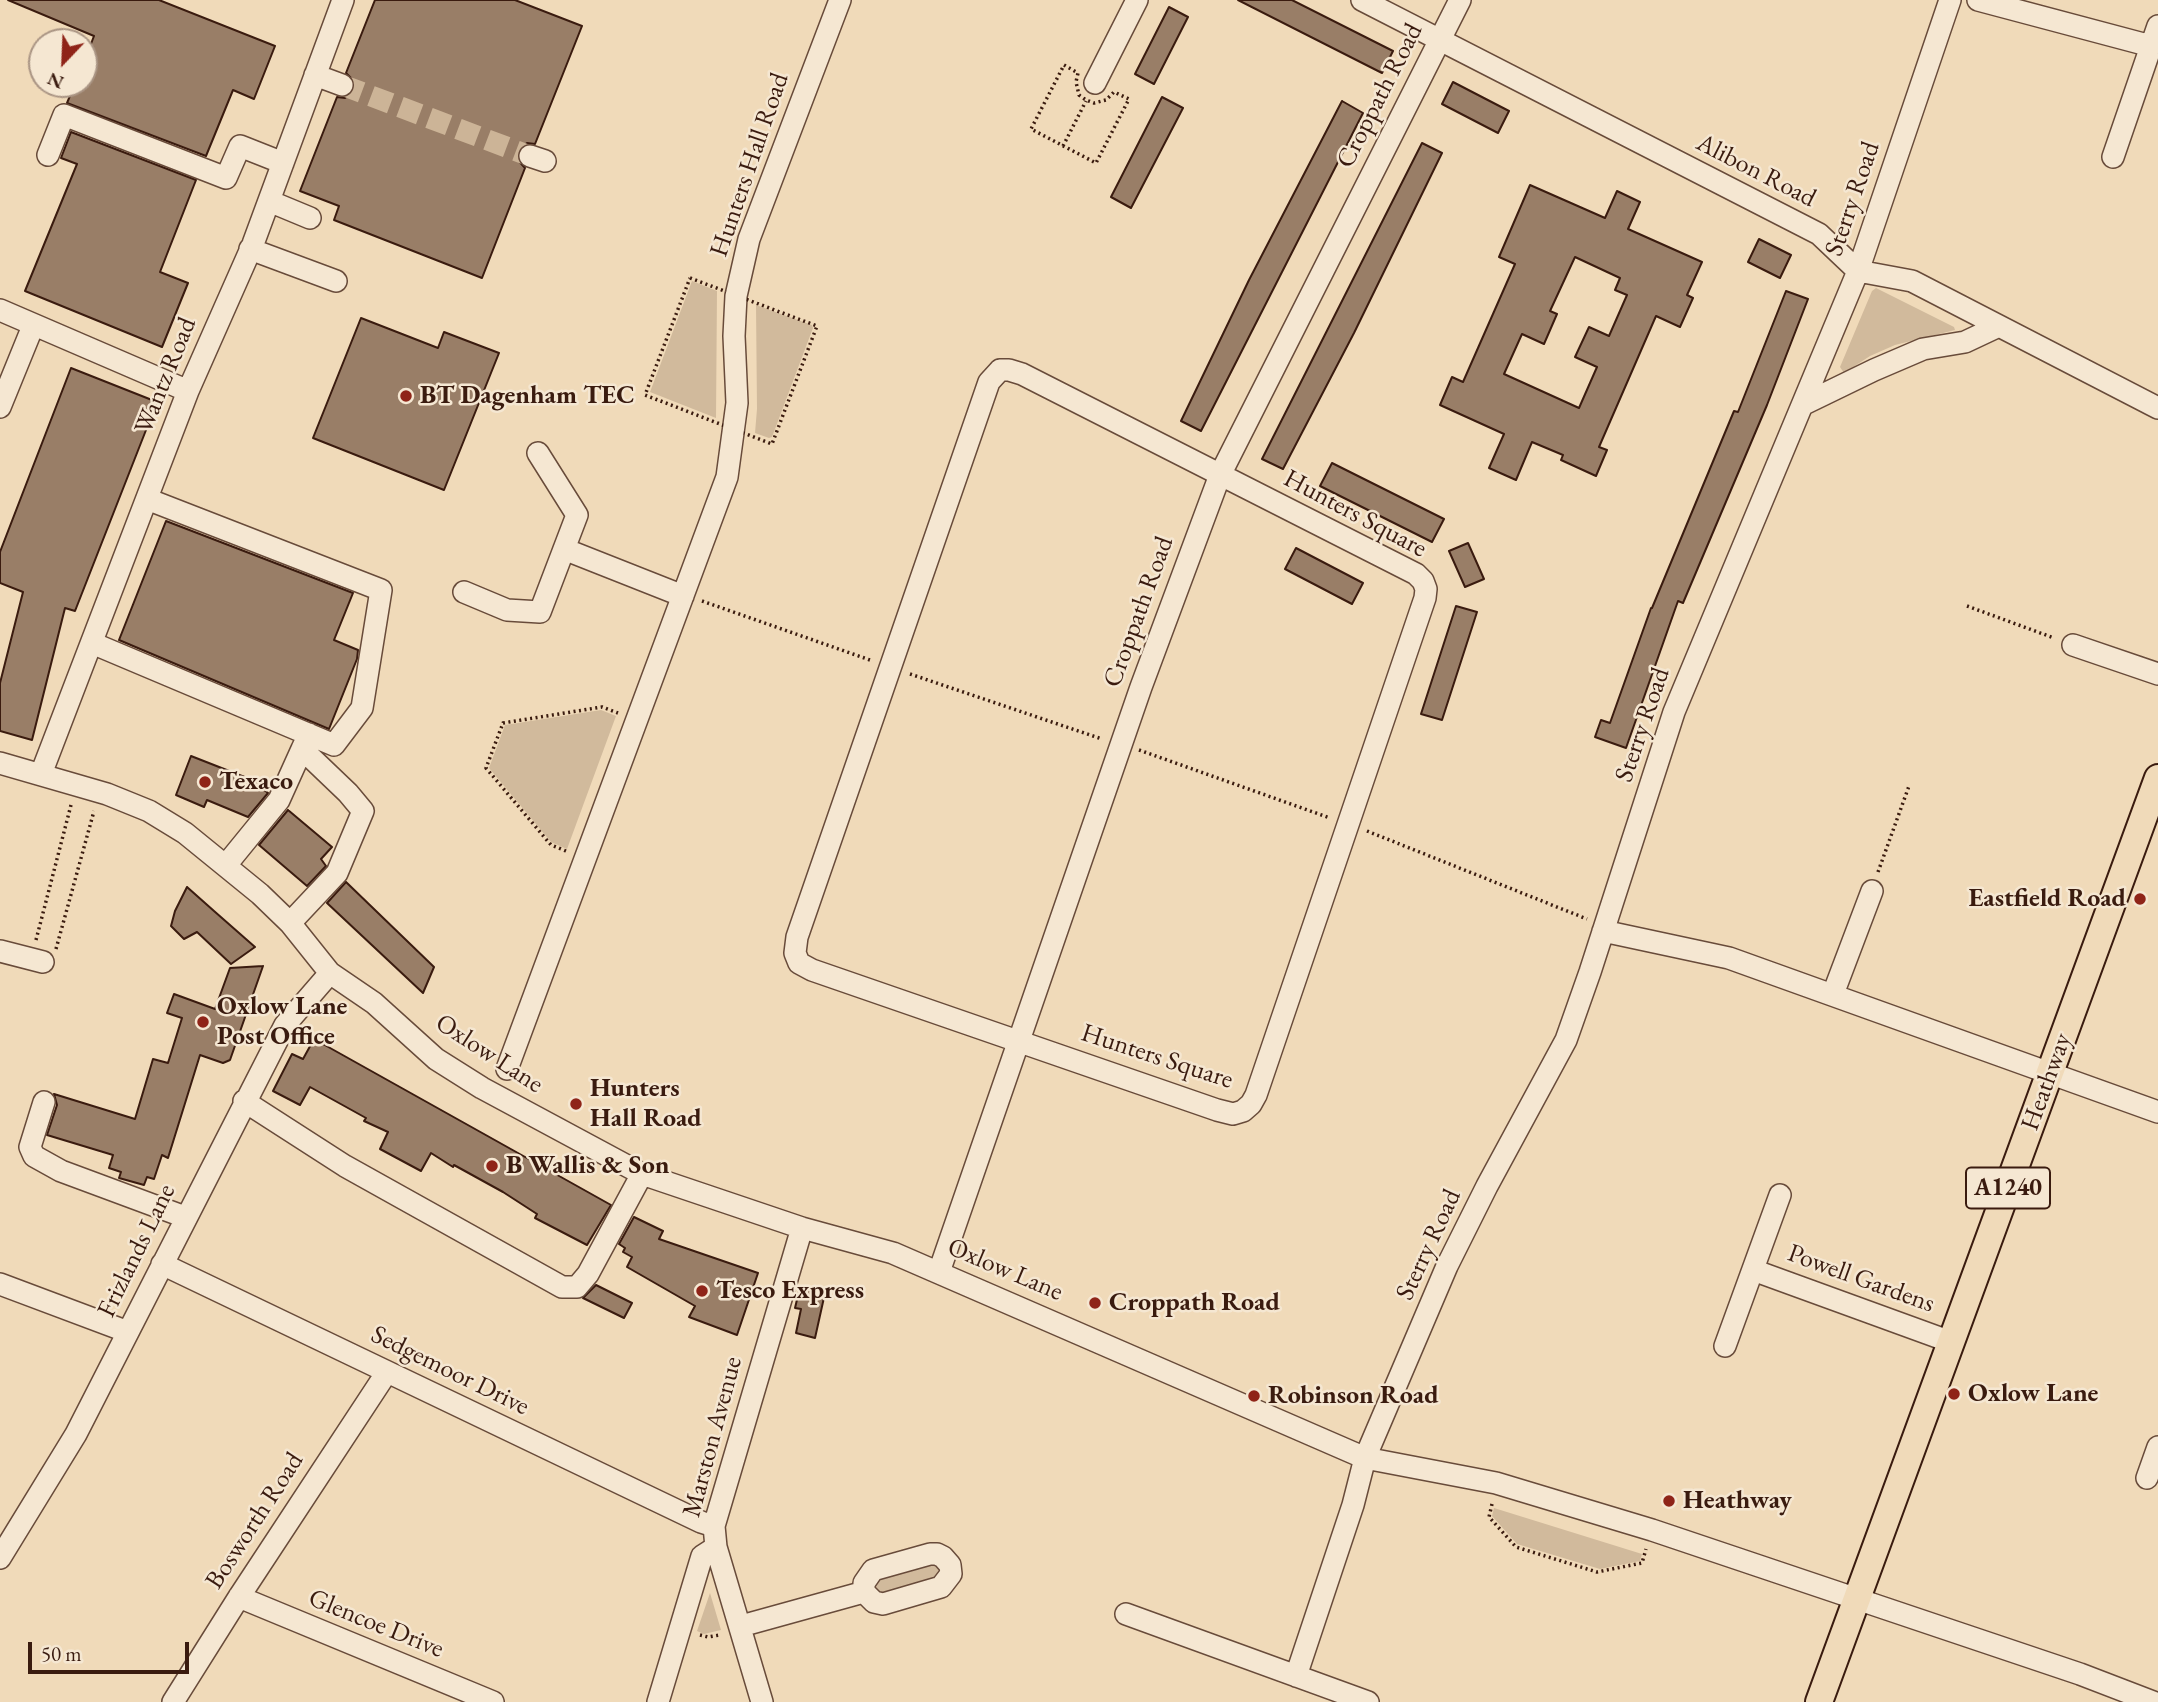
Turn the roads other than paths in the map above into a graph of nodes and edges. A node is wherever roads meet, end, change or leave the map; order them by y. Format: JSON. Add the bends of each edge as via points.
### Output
{"nodes":[{"id":1,"x":342,"y":0,"type":"edge"},
{"id":2,"x":840,"y":0,"type":"edge"},
{"id":3,"x":1137,"y":0,"type":"edge"},
{"id":4,"x":1362,"y":0,"type":"edge"},
{"id":5,"x":1460,"y":0,"type":"edge"},
{"id":6,"x":1950,"y":0,"type":"edge"},
{"id":7,"x":1978,"y":0,"type":"edge"},
{"id":8,"x":2155,"y":36,"type":"edge"},
{"id":9,"x":1440,"y":39,"type":"junction"},
{"id":10,"x":315,"y":75,"type":"junction"},
{"id":11,"x":342,"y":85,"type":"tunnel mouth"},
{"id":12,"x":1091,"y":92,"type":"road end"},
{"id":13,"x":48,"y":155,"type":"dead end"},
{"id":14,"x":2113,"y":157,"type":"dead end"},
{"id":15,"x":283,"y":163,"type":"junction"},
{"id":16,"x":269,"y":201,"type":"junction"},
{"id":17,"x":310,"y":218,"type":"dead end"},
{"id":18,"x":250,"y":249,"type":"junction"},
{"id":19,"x":1858,"y":271,"type":"junction"},
{"id":20,"x":336,"y":281,"type":"dead end"},
{"id":21,"x":0,"y":310,"type":"edge"},
{"id":22,"x":33,"y":326,"type":"junction"},
{"id":23,"x":1999,"y":326,"type":"junction"},
{"id":24,"x":188,"y":391,"type":"junction"},
{"id":25,"x":1804,"y":404,"type":"junction"},
{"id":26,"x":0,"y":407,"type":"edge"},
{"id":27,"x":2158,"y":408,"type":"edge"},
{"id":28,"x":538,"y":453,"type":"dead end"},
{"id":29,"x":1220,"y":475,"type":"junction"},
{"id":30,"x":147,"y":499,"type":"junction"},
{"id":31,"x":564,"y":549,"type":"junction"},
{"id":32,"x":464,"y":592,"type":"dead end"},
{"id":33,"x":683,"y":596,"type":"junction"},
{"id":34,"x":92,"y":643,"type":"junction"},
{"id":35,"x":2073,"y":645,"type":"road end"},
{"id":36,"x":2158,"y":674,"type":"edge"},
{"id":37,"x":305,"y":742,"type":"junction"},
{"id":38,"x":0,"y":763,"type":"edge"},
{"id":39,"x":41,"y":774,"type":"junction"},
{"id":40,"x":2158,"y":778,"type":"edge"},
{"id":41,"x":226,"y":864,"type":"junction"},
{"id":42,"x":1872,"y":891,"type":"road end"},
{"id":43,"x":290,"y":923,"type":"junction"},
{"id":44,"x":1604,"y":928,"type":"junction"},
{"id":45,"x":0,"y":951,"type":"edge"},
{"id":46,"x":36,"y":961,"type":"road end"},
{"id":47,"x":330,"y":973,"type":"junction"},
{"id":48,"x":1833,"y":994,"type":"junction"},
{"id":49,"x":1020,"y":1041,"type":"junction"},
{"id":50,"x":507,"y":1069,"type":"dead end"},
{"id":51,"x":2051,"y":1073,"type":"junction"},
{"id":52,"x":244,"y":1101,"type":"junction"},
{"id":53,"x":44,"y":1102,"type":"dead end"},
{"id":54,"x":2158,"y":1112,"type":"edge"},
{"id":55,"x":642,"y":1174,"type":"junction"},
{"id":56,"x":1780,"y":1195,"type":"dead end"},
{"id":57,"x":185,"y":1217,"type":"junction"},
{"id":58,"x":802,"y":1228,"type":"junction"},
{"id":59,"x":162,"y":1264,"type":"junction"},
{"id":60,"x":1753,"y":1270,"type":"junction"},
{"id":61,"x":939,"y":1272,"type":"junction"},
{"id":62,"x":0,"y":1284,"type":"edge"},
{"id":63,"x":128,"y":1332,"type":"junction"},
{"id":64,"x":1951,"y":1342,"type":"junction"},
{"id":65,"x":1725,"y":1346,"type":"dead end"},
{"id":66,"x":387,"y":1372,"type":"junction"},
{"id":67,"x":2158,"y":1447,"type":"edge"},
{"id":68,"x":1365,"y":1458,"type":"junction"},
{"id":69,"x":2147,"y":1478,"type":"dead end"},
{"id":70,"x":715,"y":1536,"type":"junction"},
{"id":71,"x":0,"y":1558,"type":"edge"},
{"id":72,"x":864,"y":1592,"type":"dead end"},
{"id":73,"x":239,"y":1597,"type":"junction"},
{"id":74,"x":1858,"y":1599,"type":"junction"},
{"id":75,"x":1126,"y":1614,"type":"dead end"},
{"id":76,"x":741,"y":1626,"type":"junction"},
{"id":77,"x":1296,"y":1676,"type":"junction"},
{"id":78,"x":173,"y":1702,"type":"edge"},
{"id":79,"x":493,"y":1702,"type":"edge"},
{"id":80,"x":658,"y":1702,"type":"edge"},
{"id":81,"x":762,"y":1702,"type":"edge"},
{"id":82,"x":1368,"y":1702,"type":"edge"},
{"id":83,"x":1819,"y":1702,"type":"edge"},
{"id":84,"x":2153,"y":1702,"type":"edge"}],
"edges":[{"from":1,"to":10,"type":"street","name":"Wantz Road"},
{"from":2,"to":33,"type":"street","name":"Hunters Hall Road","via":[[748,239],[736,296],[737,403],[727,477]]},
{"from":3,"to":12,"type":"street"},
{"from":4,"to":9,"type":"street","name":"Alibon Road"},
{"from":5,"to":9,"type":"street","name":"Croppath Road"},
{"from":6,"to":19,"type":"street","name":"Sterry Road"},
{"from":7,"to":8,"type":"street"},
{"from":8,"to":14,"type":"street"},
{"from":9,"to":19,"type":"street","name":"Alibon Road","via":[[1819,234]]},
{"from":9,"to":29,"type":"street","name":"Croppath Road"},
{"from":10,"to":11,"type":"street"},
{"from":10,"to":15,"type":"street","name":"Wantz Road"},
{"from":13,"to":15,"type":"street","via":[[64,115],[226,178],[240,146]]},
{"from":15,"to":16,"type":"street","name":"Wantz Road"},
{"from":16,"to":17,"type":"street"},
{"from":16,"to":18,"type":"street","name":"Wantz Road"},
{"from":18,"to":20,"type":"street"},
{"from":18,"to":24,"type":"street","name":"Wantz Road"},
{"from":19,"to":23,"type":"street","via":[[1912,281]]},
{"from":19,"to":25,"type":"street","name":"Sterry Road"},
{"from":21,"to":22,"type":"street"},
{"from":22,"to":24,"type":"street"},
{"from":22,"to":26,"type":"street"},
{"from":23,"to":25,"type":"street","via":[[1965,342],[1923,349]]},
{"from":23,"to":27,"type":"street"},
{"from":24,"to":30,"type":"street","name":"Wantz Road"},
{"from":25,"to":44,"type":"street","name":"Sterry Road","via":[[1674,712]]},
{"from":28,"to":31,"type":"street","via":[[578,515]]},
{"from":29,"to":49,"type":"street","name":"Croppath Road"},
{"from":29,"to":49,"type":"street","name":"Hunters Square","via":[[1416,573],[1426,589],[1256,1094],[1243,1111],[1233,1114]]},
{"from":29,"to":49,"type":"street","name":"Hunters Square","via":[[1022,374],[1000,370],[989,382],[795,953],[799,962],[812,970]]},
{"from":30,"to":34,"type":"street","name":"Wantz Road"},
{"from":30,"to":37,"type":"street","via":[[381,590],[362,708],[334,745]]},
{"from":31,"to":32,"type":"street","via":[[540,612],[507,610]]},
{"from":31,"to":33,"type":"street"},
{"from":33,"to":50,"type":"street","name":"Hunters Hall Road"},
{"from":34,"to":37,"type":"street"},
{"from":34,"to":39,"type":"street","name":"Wantz Road"},
{"from":35,"to":36,"type":"street"},
{"from":37,"to":41,"type":"street","via":[[279,800]]},
{"from":37,"to":43,"type":"street","via":[[363,811],[337,873]]},
{"from":38,"to":39,"type":"street","name":"Oxlow Lane"},
{"from":39,"to":41,"type":"street","name":"Oxlow Lane","via":[[149,811]]},
{"from":40,"to":51,"type":"main road","name":"Heathway","number":"A1240"},
{"from":41,"to":43,"type":"street","name":"Oxlow Lane"},
{"from":42,"to":48,"type":"street"},
{"from":43,"to":47,"type":"street","name":"Oxlow Lane"},
{"from":44,"to":48,"type":"street","via":[[1729,958]]},
{"from":44,"to":68,"type":"street","name":"Sterry Road","via":[[1566,1040],[1447,1266]]},
{"from":45,"to":46,"type":"street"},
{"from":47,"to":52,"type":"street","name":"Frizlands Lane","via":[[285,1025]]},
{"from":47,"to":55,"type":"street","name":"Oxlow Lane","via":[[373,1003],[436,1059]]},
{"from":48,"to":51,"type":"street"},
{"from":49,"to":61,"type":"street","name":"Croppath Road"},
{"from":51,"to":54,"type":"street"},
{"from":51,"to":64,"type":"main road","name":"Heathway","number":"A1240"},
{"from":52,"to":55,"type":"street","via":[[345,1166],[562,1287],[577,1287],[588,1274]]},
{"from":52,"to":57,"type":"street","name":"Frizlands Lane"},
{"from":53,"to":57,"type":"street","via":[[30,1147],[34,1156],[61,1171]]},
{"from":55,"to":58,"type":"street","name":"Oxlow Lane"},
{"from":56,"to":60,"type":"street","name":"Powell Gardens"},
{"from":57,"to":59,"type":"street","name":"Frizlands Lane"},
{"from":58,"to":61,"type":"street","name":"Oxlow Lane","via":[[893,1253]]},
{"from":58,"to":70,"type":"street","name":"Marston Avenue"},
{"from":59,"to":63,"type":"street","name":"Frizlands Lane"},
{"from":59,"to":66,"type":"street","name":"Sedgemoor Drive"},
{"from":60,"to":64,"type":"street","name":"Powell Gardens"},
{"from":60,"to":65,"type":"street","name":"Powell Gardens"},
{"from":61,"to":68,"type":"street","name":"Oxlow Lane"},
{"from":62,"to":63,"type":"street"},
{"from":63,"to":71,"type":"street","name":"Frizlands Lane","via":[[76,1434]]},
{"from":64,"to":74,"type":"main road","name":"Heathway","number":"A1240"},
{"from":66,"to":70,"type":"street","name":"Sedgemoor Drive","via":[[701,1522]]},
{"from":66,"to":73,"type":"street","name":"Bosworth Road"},
{"from":67,"to":69,"type":"street"},
{"from":68,"to":74,"type":"street","name":"Oxlow Lane","via":[[1496,1483]]},
{"from":68,"to":77,"type":"street"},
{"from":70,"to":76,"type":"street","name":"Marston Avenue"},
{"from":70,"to":80,"type":"street","via":[[702,1556]]},
{"from":72,"to":76,"type":"street"},
{"from":73,"to":78,"type":"street","name":"Bosworth Road"},
{"from":73,"to":79,"type":"street","name":"Glencoe Drive"},
{"from":74,"to":83,"type":"main road","name":"Heathway","number":"A1240"},
{"from":74,"to":84,"type":"street","name":"Oxlow Lane"},
{"from":75,"to":77,"type":"street"},
{"from":76,"to":81,"type":"street","name":"Marston Avenue"},
{"from":77,"to":82,"type":"street"}]}
